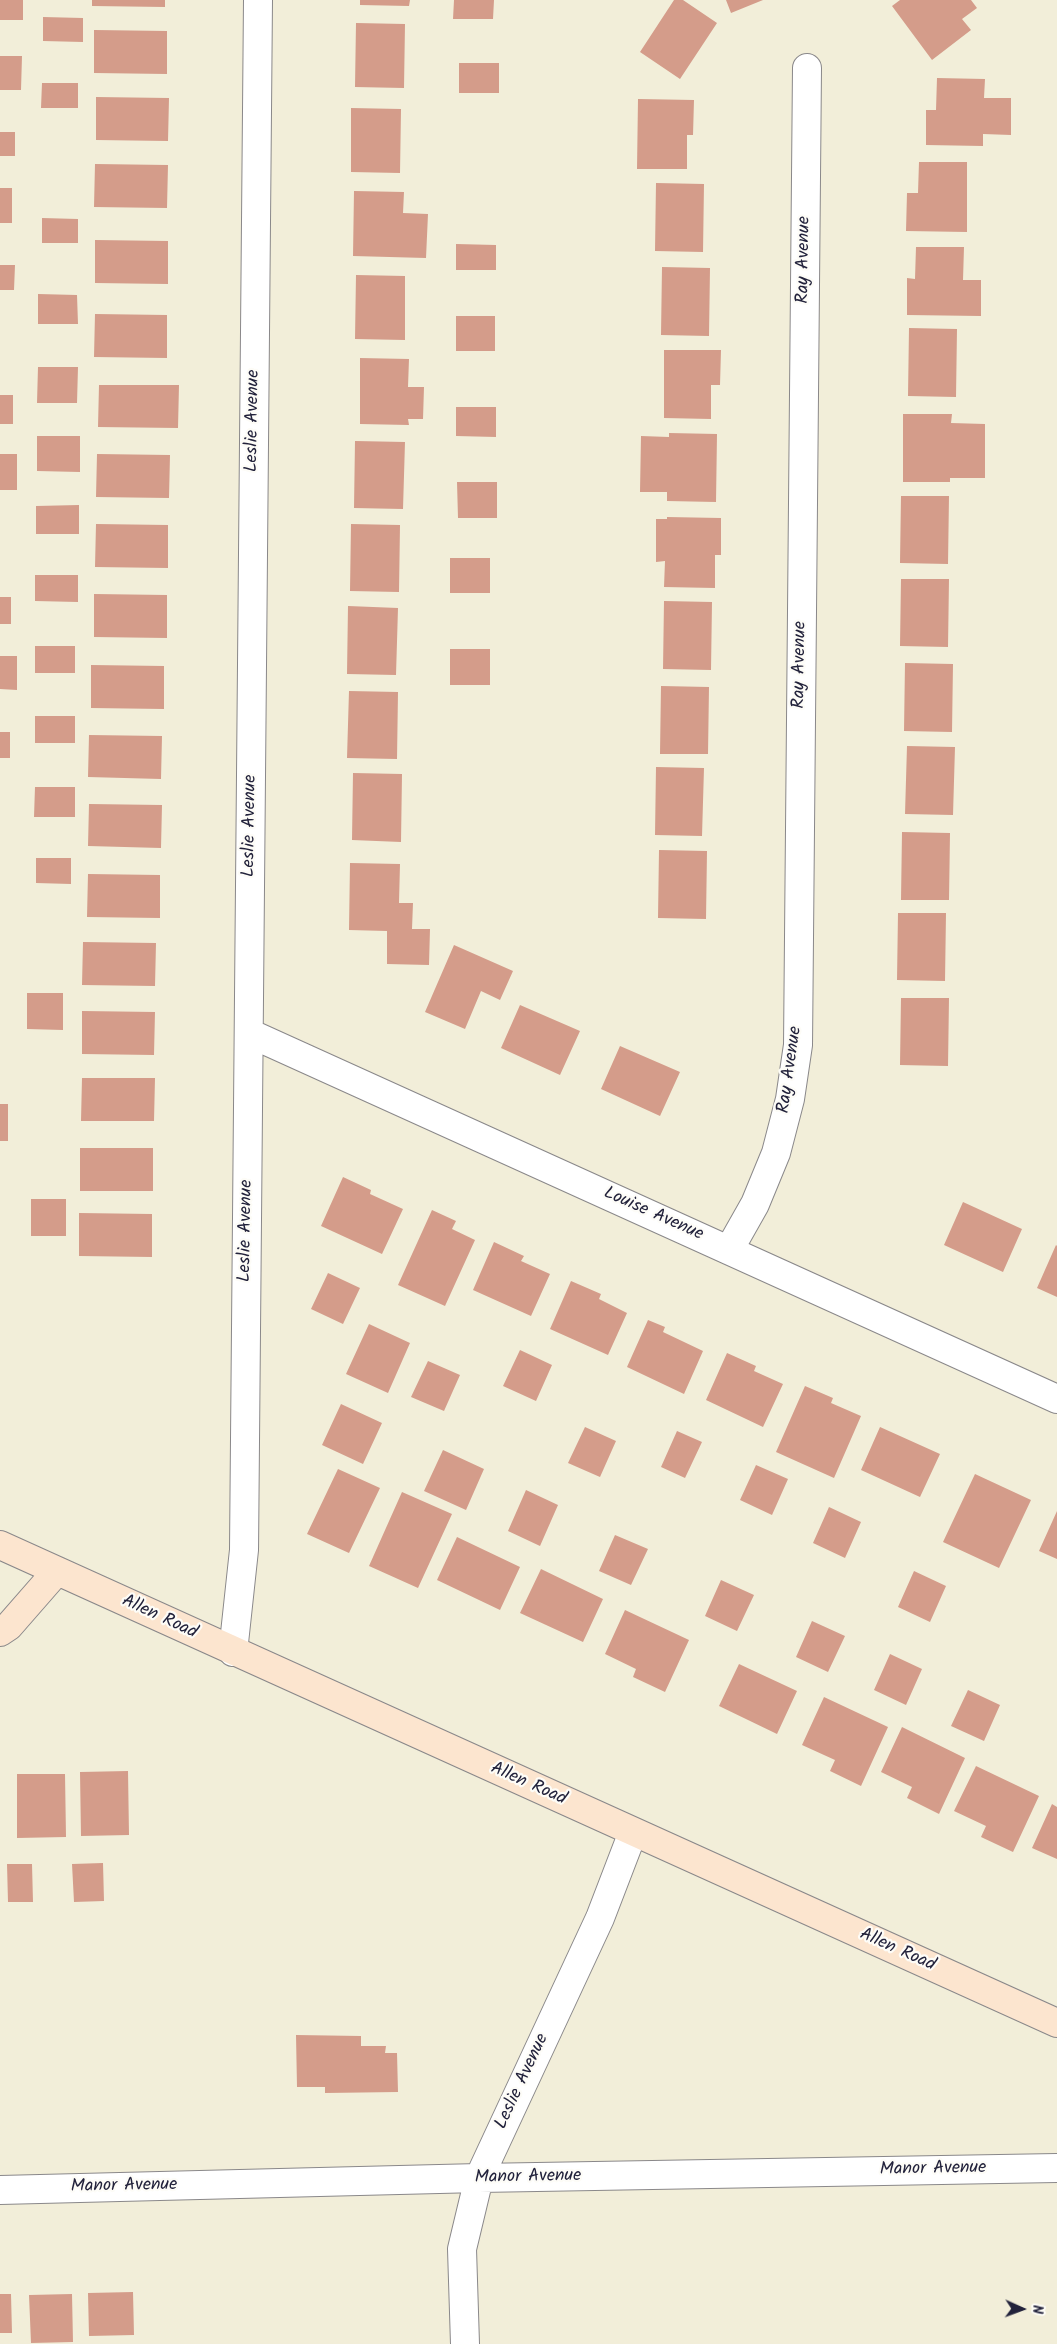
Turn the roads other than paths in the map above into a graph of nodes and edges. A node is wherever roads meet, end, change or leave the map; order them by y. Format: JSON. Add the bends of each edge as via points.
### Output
{"nodes":[{"id":1,"x":258,"y":0,"type":"edge"},
{"id":2,"x":807,"y":68,"type":"dead end"},
{"id":3,"x":249,"y":1033,"type":"junction"},
{"id":4,"x":729,"y":1250,"type":"junction"},
{"id":5,"x":1057,"y":1399,"type":"edge"},
{"id":6,"x":0,"y":1545,"type":"edge"},
{"id":7,"x":57,"y":1571,"type":"junction"},
{"id":8,"x":0,"y":1632,"type":"edge"},
{"id":9,"x":233,"y":1652,"type":"junction"},
{"id":10,"x":633,"y":1832,"type":"junction"},
{"id":11,"x":1057,"y":2023,"type":"edge"},
{"id":12,"x":1057,"y":2168,"type":"edge"},
{"id":13,"x":479,"y":2178,"type":"junction"},
{"id":14,"x":0,"y":2190,"type":"edge"},
{"id":15,"x":465,"y":2344,"type":"edge"}],
"edges":[{"from":1,"to":3,"type":"street","name":"Leslie Avenue"},
{"from":2,"to":4,"type":"street","name":"Ray Avenue","via":[[798,1044],[790,1099],[776,1152],[755,1204]]},
{"from":3,"to":4,"type":"street","name":"Louise Avenue"},
{"from":3,"to":9,"type":"street","name":"Leslie Avenue","via":[[244,1550]]},
{"from":4,"to":5,"type":"street","name":"Louise Avenue"},
{"from":6,"to":7,"type":"main road","name":"Allen Road"},
{"from":7,"to":8,"type":"main road"},
{"from":7,"to":9,"type":"main road","name":"Allen Road"},
{"from":9,"to":10,"type":"main road","name":"Allen Road"},
{"from":10,"to":11,"type":"main road","name":"Allen Road"},
{"from":10,"to":13,"type":"street","name":"Leslie Avenue","via":[[600,1918]]},
{"from":12,"to":13,"type":"street","name":"Manor Avenue"},
{"from":13,"to":14,"type":"street","name":"Manor Avenue"},
{"from":13,"to":15,"type":"street","name":"Leslie Avenue","via":[[462,2249]]}]}
